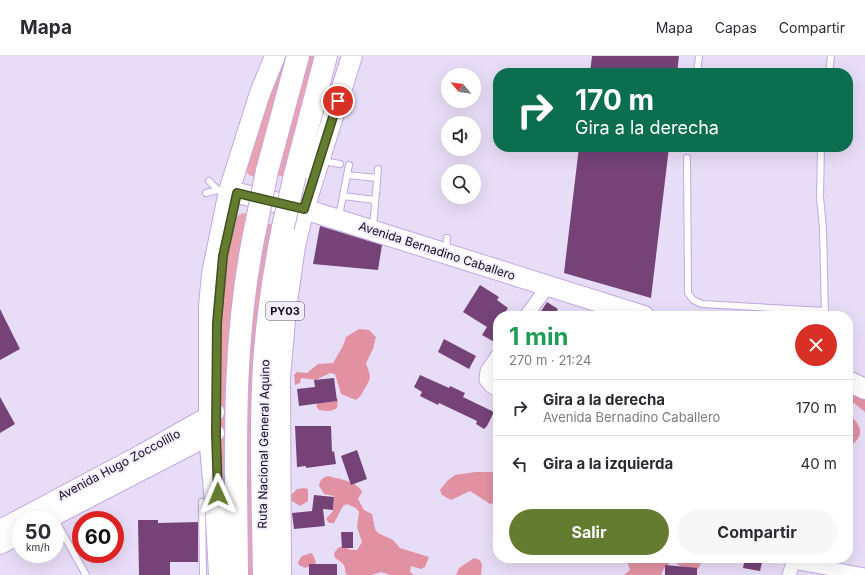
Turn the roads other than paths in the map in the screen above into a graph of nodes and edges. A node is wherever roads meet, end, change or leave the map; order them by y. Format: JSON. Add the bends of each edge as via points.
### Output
{"nodes":[{"id":1,"x":275,"y":56,"type":"edge"},
{"id":2,"x":298,"y":56,"type":"edge"},
{"id":3,"x":326,"y":56,"type":"edge"},
{"id":4,"x":352,"y":56,"type":"edge"},
{"id":5,"x":699,"y":56,"type":"edge"},
{"id":6,"x":831,"y":56,"type":"edge"},
{"id":7,"x":698,"y":68,"type":"edge"},
{"id":8,"x":830,"y":68,"type":"edge"},
{"id":9,"x":821,"y":152,"type":"edge"},
{"id":10,"x":687,"y":158,"type":"dead end"},
{"id":11,"x":319,"y":161,"type":"junction"},
{"id":12,"x":340,"y":164,"type":"dead end"},
{"id":13,"x":349,"y":165,"type":"dead end"},
{"id":14,"x":378,"y":169,"type":"dead end"},
{"id":15,"x":347,"y":175,"type":"junction"},
{"id":16,"x":377,"y":178,"type":"junction"},
{"id":17,"x":209,"y":181,"type":"dead end"},
{"id":18,"x":228,"y":191,"type":"junction"},
{"id":19,"x":206,"y":193,"type":"dead end"},
{"id":20,"x":343,"y":196,"type":"junction"},
{"id":21,"x":375,"y":200,"type":"junction"},
{"id":22,"x":304,"y":209,"type":"junction"},
{"id":23,"x":342,"y":215,"type":"junction"},
{"id":24,"x":371,"y":224,"type":"junction"},
{"id":25,"x":548,"y":286,"type":"junction"},
{"id":26,"x":530,"y":311,"type":"edge"},
{"id":27,"x":628,"y":311,"type":"edge"},
{"id":28,"x":798,"y":311,"type":"edge"},
{"id":29,"x":825,"y":311,"type":"edge"},
{"id":30,"x":493,"y":363,"type":"edge"},
{"id":31,"x":853,"y":384,"type":"edge"},
{"id":32,"x":493,"y":388,"type":"edge"},
{"id":33,"x":865,"y":389,"type":"edge"},
{"id":34,"x":212,"y":424,"type":"junction"},
{"id":35,"x":209,"y":501,"type":"junction"},
{"id":36,"x":57,"y":511,"type":"edge"},
{"id":37,"x":12,"y":525,"type":"edge"},
{"id":38,"x":0,"y":529,"type":"edge"},
{"id":39,"x":64,"y":530,"type":"edge"},
{"id":40,"x":12,"y":539,"type":"edge"},
{"id":41,"x":0,"y":545,"type":"edge"},
{"id":42,"x":794,"y":563,"type":"edge"},
{"id":43,"x":809,"y":563,"type":"edge"},
{"id":44,"x":86,"y":575,"type":"edge"},
{"id":45,"x":203,"y":575,"type":"edge"},
{"id":46,"x":219,"y":575,"type":"edge"},
{"id":47,"x":237,"y":575,"type":"edge"},
{"id":48,"x":264,"y":575,"type":"edge"},
{"id":49,"x":281,"y":575,"type":"edge"},
{"id":50,"x":789,"y":575,"type":"edge"},
{"id":51,"x":865,"y":575,"type":"edge"}],
"edges":[{"from":1,"to":18,"type":"main road","via":[[260,93]]},
{"from":2,"to":47,"type":"highway","bridge":true,"via":[[267,172],[245,295],[235,417]]},
{"from":3,"to":48,"type":"highway","name":"Ruta Nacional General Aquino","number":"PY03","bridge":true,"via":[[294,175],[273,282],[262,411]]},
{"from":4,"to":11,"type":"main road","number":"PY03"},
{"from":5,"to":7,"type":"lane"},
{"from":6,"to":8,"type":"lane"},
{"from":9,"to":29,"type":"lane","via":[[820,197]]},
{"from":10,"to":28,"type":"lane","via":[[688,293],[693,300],[702,304]]},
{"from":11,"to":12,"type":"lane"},
{"from":11,"to":22,"type":"main road","number":"PY03"},
{"from":13,"to":15,"type":"lane"},
{"from":14,"to":16,"type":"lane"},
{"from":15,"to":16,"type":"lane"},
{"from":15,"to":20,"type":"lane"},
{"from":16,"to":21,"type":"lane"},
{"from":17,"to":18,"type":"lane"},
{"from":18,"to":19,"type":"lane"},
{"from":18,"to":22,"type":"main road","name":"Avenida Bernadino Caballero"},
{"from":18,"to":34,"type":"main road","via":[[220,278]]},
{"from":20,"to":21,"type":"lane"},
{"from":20,"to":23,"type":"lane"},
{"from":21,"to":24,"type":"lane"},
{"from":22,"to":23,"type":"main road","name":"Avenida Bernadino Caballero"},
{"from":22,"to":49,"type":"main road","number":"PY03","via":[[295,246],[286,309],[280,378]]},
{"from":23,"to":24,"type":"main road","name":"Avenida Bernadino Caballero"},
{"from":24,"to":25,"type":"main road","name":"Avenida Bernadino Caballero","via":[[446,246]]},
{"from":25,"to":26,"type":"street"},
{"from":25,"to":27,"type":"main road","name":"Avenida Bernadino Caballero"},
{"from":30,"to":32,"type":"street","via":[[486,380]]},
{"from":31,"to":33,"type":"main road"},
{"from":34,"to":35,"type":"main road"},
{"from":34,"to":36,"type":"street","name":"Avenida Hugo Zoccolillo"},
{"from":35,"to":45,"type":"lane"},
{"from":35,"to":46,"type":"main road"},
{"from":37,"to":38,"type":"street","name":"Avenida Hugo Zoccolillo"},
{"from":39,"to":44,"type":"lane"},
{"from":40,"to":41,"type":"street"},
{"from":42,"to":50,"type":"street"},
{"from":43,"to":51,"type":"street"}]}
